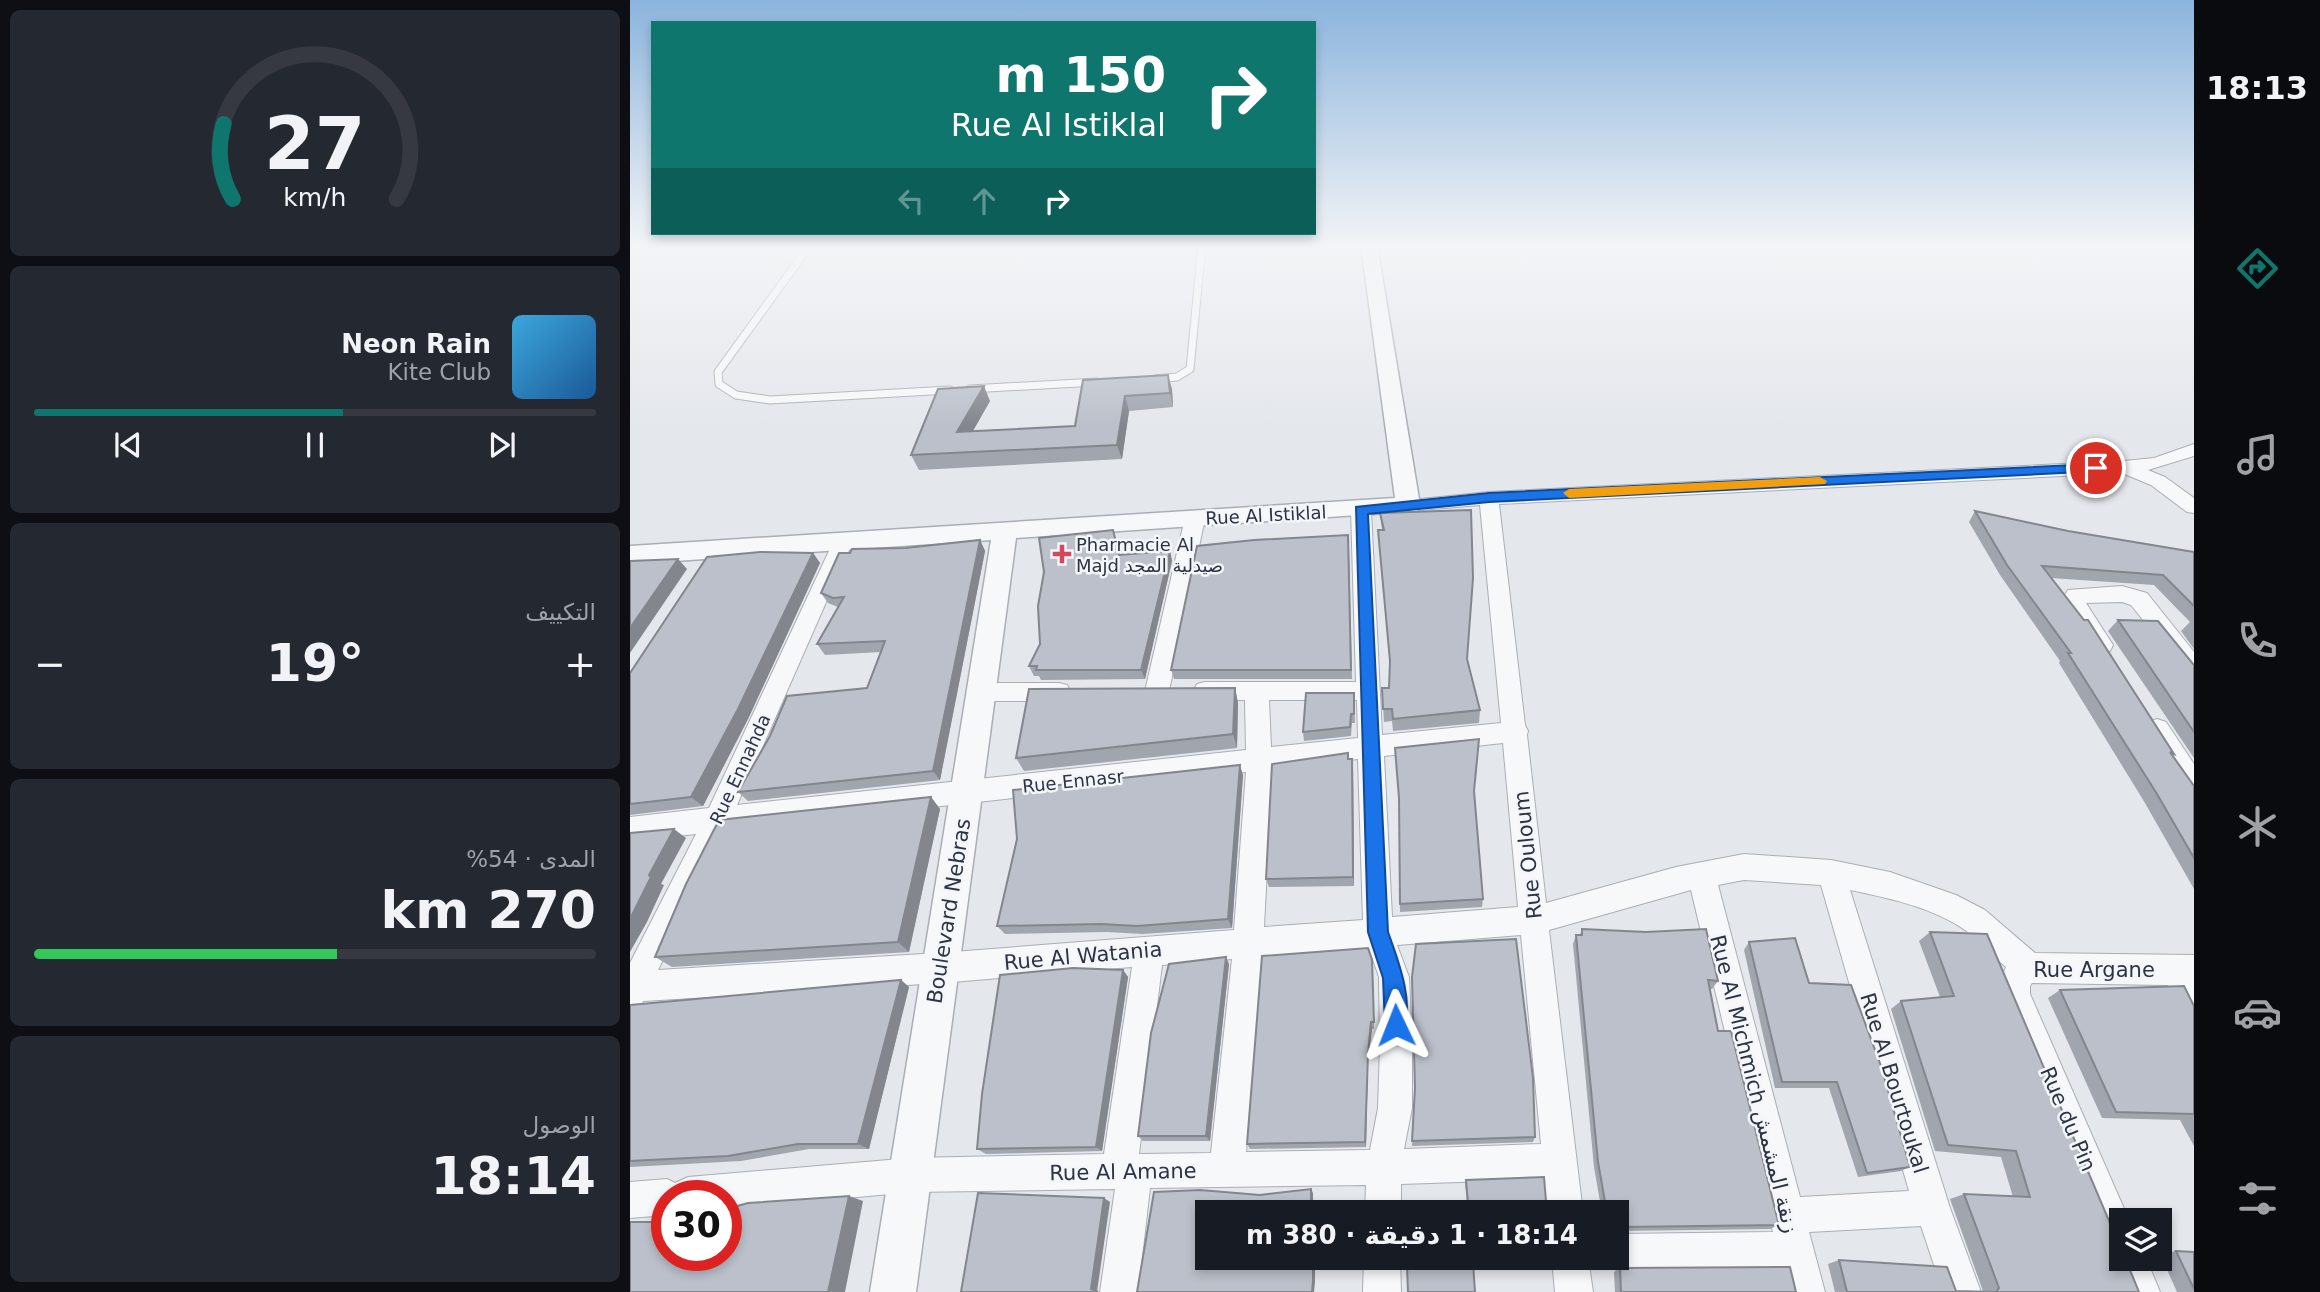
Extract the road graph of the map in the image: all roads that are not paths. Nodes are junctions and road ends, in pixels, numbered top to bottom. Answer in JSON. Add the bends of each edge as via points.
{"nodes":[{"id":1,"x":767,"y":305,"type":"edge"},
{"id":2,"x":1196,"y":305,"type":"edge"},
{"id":3,"x":1378,"y":305,"type":"edge"},
{"id":4,"x":1143,"y":380,"type":"edge"},
{"id":5,"x":1106,"y":382,"type":"edge"},
{"id":6,"x":2194,"y":450,"type":"edge"},
{"id":7,"x":2153,"y":473,"type":"junction"},
{"id":8,"x":1489,"y":498,"type":"junction"},
{"id":9,"x":1408,"y":505,"type":"junction"},
{"id":10,"x":2194,"y":507,"type":"edge"},
{"id":11,"x":1361,"y":510,"type":"junction"},
{"id":12,"x":1195,"y":518,"type":"junction"},
{"id":13,"x":1005,"y":530,"type":"junction"},
{"id":14,"x":843,"y":541,"type":"junction"},
{"id":15,"x":714,"y":548,"type":"junction"},
{"id":16,"x":630,"y":555,"type":"edge"},
{"id":17,"x":699,"y":572,"type":"edge"},
{"id":18,"x":2112,"y":660,"type":"edge"},
{"id":19,"x":2194,"y":668,"type":"edge"},
{"id":20,"x":1130,"y":691,"type":"edge"},
{"id":21,"x":1157,"y":691,"type":"junction"},
{"id":22,"x":1257,"y":691,"type":"junction"},
{"id":23,"x":1370,"y":691,"type":"junction"},
{"id":24,"x":982,"y":692,"type":"junction"},
{"id":25,"x":1076,"y":692,"type":"edge"},
{"id":26,"x":2142,"y":705,"type":"edge"},
{"id":27,"x":1516,"y":731,"type":"junction"},
{"id":28,"x":1372,"y":747,"type":"junction"},
{"id":29,"x":1260,"y":760,"type":"junction"},
{"id":30,"x":2194,"y":785,"type":"edge"},
{"id":31,"x":967,"y":793,"type":"junction"},
{"id":32,"x":717,"y":820,"type":"junction"},
{"id":33,"x":630,"y":829,"type":"edge"},
{"id":34,"x":1831,"y":873,"type":"junction"},
{"id":35,"x":1701,"y":875,"type":"junction"},
{"id":36,"x":1535,"y":920,"type":"junction"},
{"id":37,"x":1378,"y":932,"type":"junction"},
{"id":38,"x":1248,"y":942,"type":"junction"},
{"id":39,"x":1149,"y":950,"type":"junction"},
{"id":40,"x":940,"y":968,"type":"junction"},
{"id":41,"x":2185,"y":970,"type":"edge"},
{"id":42,"x":2022,"y":981,"type":"junction"},
{"id":43,"x":631,"y":989,"type":"edge"},
{"id":44,"x":2194,"y":1003,"type":"edge"},
{"id":45,"x":1559,"y":1161,"type":"junction"},
{"id":46,"x":1384,"y":1167,"type":"junction"},
{"id":47,"x":1227,"y":1170,"type":"junction"},
{"id":48,"x":1127,"y":1172,"type":"junction"},
{"id":49,"x":912,"y":1175,"type":"junction"},
{"id":50,"x":742,"y":1190,"type":"edge"},
{"id":51,"x":651,"y":1198,"type":"edge"},
{"id":52,"x":630,"y":1200,"type":"edge"},
{"id":53,"x":1384,"y":1200,"type":"edge"},
{"id":54,"x":1564,"y":1200,"type":"edge"},
{"id":55,"x":1932,"y":1208,"type":"junction"},
{"id":56,"x":2109,"y":1212,"type":"edge"},
{"id":57,"x":1786,"y":1215,"type":"junction"},
{"id":58,"x":1796,"y":1250,"type":"junction"},
{"id":59,"x":1629,"y":1252,"type":"edge"},
{"id":60,"x":1382,"y":1270,"type":"edge"},
{"id":61,"x":1571,"y":1270,"type":"edge"},
{"id":62,"x":2132,"y":1271,"type":"edge"},
{"id":63,"x":893,"y":1292,"type":"edge"},
{"id":64,"x":1119,"y":1292,"type":"edge"},
{"id":65,"x":1382,"y":1292,"type":"edge"},
{"id":66,"x":1574,"y":1292,"type":"edge"},
{"id":67,"x":1806,"y":1292,"type":"edge"},
{"id":68,"x":1962,"y":1292,"type":"edge"},
{"id":69,"x":2141,"y":1292,"type":"edge"}],
"edges":[{"from":1,"to":5,"type":"lane","via":[[718,372],[719,384],[729,393],[770,400]]},
{"from":2,"to":4,"type":"lane","via":[[1190,369],[1177,377]]},
{"from":3,"to":9,"type":"street"},
{"from":6,"to":7,"type":"street"},
{"from":7,"to":8,"type":"street","name":"Rue Al Istiklal","via":[[2124,467]]},
{"from":7,"to":10,"type":"street"},
{"from":8,"to":9,"type":"street","name":"Rue Al Istiklal"},
{"from":8,"to":27,"type":"street","name":"Rue Ouloum"},
{"from":9,"to":11,"type":"street","name":"Rue Al Istiklal"},
{"from":11,"to":12,"type":"street","name":"Rue Al Istiklal"},
{"from":11,"to":23,"type":"street"},
{"from":12,"to":13,"type":"street","name":"Rue Al Istiklal"},
{"from":12,"to":21,"type":"street"},
{"from":13,"to":14,"type":"street","name":"Rue Al Istiklal"},
{"from":13,"to":24,"type":"street","name":"Boulevard Nebras"},
{"from":14,"to":15,"type":"street","name":"Rue Al Istiklal"},
{"from":14,"to":32,"type":"street","name":"Rue Ennahda"},
{"from":15,"to":16,"type":"street","name":"Rue Al Istiklal"},
{"from":15,"to":17,"type":"street"},
{"from":18,"to":19,"type":"street","via":[[2075,603],[2076,595],[2122,594],[2139,599]]},
{"from":20,"to":21,"type":"street"},
{"from":21,"to":22,"type":"street"},
{"from":22,"to":23,"type":"street"},
{"from":22,"to":29,"type":"street"},
{"from":23,"to":28,"type":"street"},
{"from":24,"to":25,"type":"street"},
{"from":24,"to":31,"type":"street","name":"Boulevard Nebras"},
{"from":26,"to":30,"type":"street"},
{"from":27,"to":28,"type":"street","name":"Rue Ennasr"},
{"from":27,"to":36,"type":"street","name":"Rue Ouloum"},
{"from":28,"to":29,"type":"street","name":"Rue Ennasr"},
{"from":28,"to":37,"type":"street"},
{"from":29,"to":31,"type":"street","name":"Rue Ennasr"},
{"from":29,"to":38,"type":"street"},
{"from":31,"to":32,"type":"street","name":"Rue Ennasr"},
{"from":31,"to":40,"type":"street","name":"Boulevard Nebras"},
{"from":32,"to":33,"type":"street","name":"Rue Ennasr"},
{"from":32,"to":43,"type":"street","name":"Rue Ennahda"},
{"from":34,"to":35,"type":"street","via":[[1744,867]]},
{"from":34,"to":42,"type":"street","via":[[1890,885],[1975,920]]},
{"from":34,"to":55,"type":"street","name":"Rue Al Bourtoukal"},
{"from":35,"to":36,"type":"street"},
{"from":35,"to":57,"type":"street","name":"Rue Al Michmich زنقة المشمش"},
{"from":36,"to":37,"type":"street","name":"Rue Al Watania"},
{"from":36,"to":45,"type":"street","name":"Rue Ouloum"},
{"from":37,"to":38,"type":"street","name":"Rue Al Watania"},
{"from":37,"to":46,"type":"street","via":[[1394,978],[1396,1025],[1395,1108]]},
{"from":38,"to":39,"type":"street","name":"Rue Al Watania"},
{"from":38,"to":47,"type":"street"},
{"from":39,"to":40,"type":"street","name":"Rue Al Watania"},
{"from":39,"to":48,"type":"street"},
{"from":40,"to":43,"type":"street","name":"Rue Al Watania"},
{"from":40,"to":49,"type":"street","name":"Boulevard Nebras"},
{"from":41,"to":42,"type":"street","name":"Rue Argane"},
{"from":41,"to":44,"type":"street"},
{"from":42,"to":56,"type":"street","name":"Rue du Pin"},
{"from":45,"to":46,"type":"street","name":"Rue Al Amane"},
{"from":45,"to":54,"type":"street","name":"Rue Ouloum"},
{"from":46,"to":47,"type":"street","name":"Rue Al Amane"},
{"from":46,"to":53,"type":"street"},
{"from":47,"to":48,"type":"street","name":"Rue Al Amane"},
{"from":48,"to":49,"type":"street","name":"Rue Al Amane"},
{"from":48,"to":64,"type":"street"},
{"from":49,"to":50,"type":"street","name":"Rue Al Amane"},
{"from":49,"to":63,"type":"street","name":"Boulevard Nebras"},
{"from":51,"to":52,"type":"street"},
{"from":55,"to":57,"type":"street"},
{"from":55,"to":68,"type":"street","name":"Rue Al Bourtoukal"},
{"from":57,"to":58,"type":"street","name":"Rue Al Michmich زنقة المشمش"},
{"from":58,"to":59,"type":"street"},
{"from":58,"to":67,"type":"street","name":"Rue Al Michmich زنقة المشمش"},
{"from":60,"to":65,"type":"street"},
{"from":61,"to":66,"type":"street"},
{"from":62,"to":69,"type":"street"}]}
